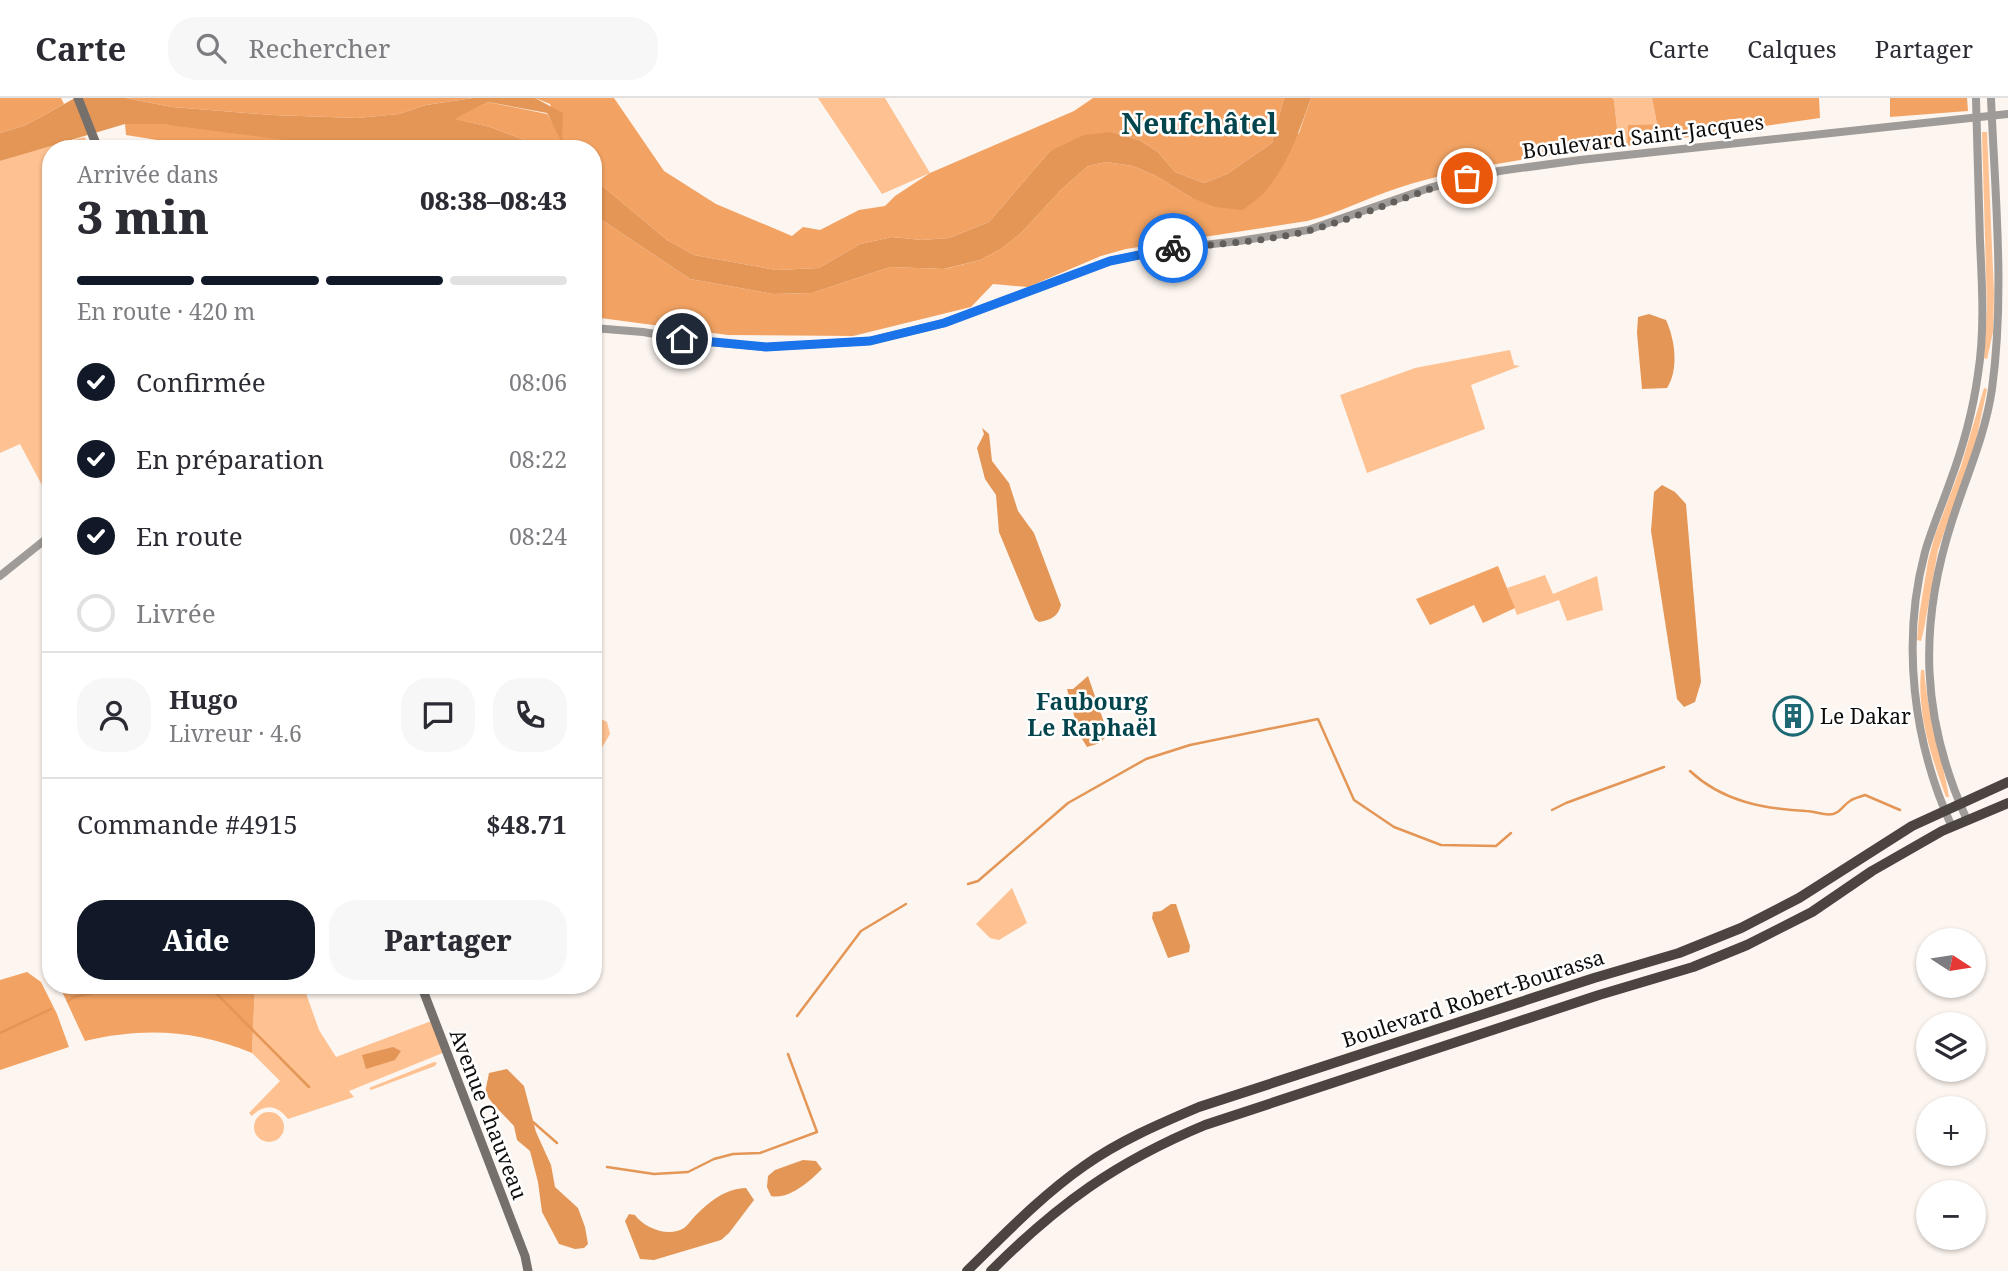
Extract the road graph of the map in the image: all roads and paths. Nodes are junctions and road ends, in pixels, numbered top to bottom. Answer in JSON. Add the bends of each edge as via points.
{"nodes":[{"id":1,"x":78,"y":98,"type":"edge"},
{"id":2,"x":1976,"y":98,"type":"edge"},
{"id":3,"x":1991,"y":98,"type":"edge"},
{"id":4,"x":2008,"y":114,"type":"edge"},
{"id":5,"x":1992,"y":115,"type":"junction"},
{"id":6,"x":1976,"y":117,"type":"junction"},
{"id":7,"x":95,"y":140,"type":"edge"},
{"id":8,"x":602,"y":329,"type":"edge"},
{"id":9,"x":42,"y":542,"type":"edge"},
{"id":10,"x":0,"y":576,"type":"edge"},
{"id":11,"x":2008,"y":782,"type":"edge"},
{"id":12,"x":2008,"y":803,"type":"edge"},
{"id":13,"x":1960,"y":804,"type":"junction"},
{"id":14,"x":1944,"y":810,"type":"junction"},
{"id":15,"x":1967,"y":820,"type":"junction"},
{"id":16,"x":1952,"y":827,"type":"junction"},
{"id":17,"x":424,"y":994,"type":"edge"},
{"id":18,"x":525,"y":1256,"type":"junction"},
{"id":19,"x":528,"y":1271,"type":"edge"},
{"id":20,"x":536,"y":1271,"type":"edge"},
{"id":21,"x":967,"y":1271,"type":"edge"},
{"id":22,"x":991,"y":1271,"type":"edge"}],
"edges":[{"from":1,"to":7,"type":"main road"},
{"from":2,"to":6,"type":"street"},
{"from":3,"to":5,"type":"street"},
{"from":4,"to":5,"type":"street","name":"Boulevard Saint-Jacques"},
{"from":5,"to":6,"type":"street","name":"Boulevard Saint-Jacques"},
{"from":5,"to":13,"type":"street","via":[[1999,298],[1992,391],[1972,467],[1941,554],[1929,621],[1934,717]]},
{"from":6,"to":8,"type":"street","name":"Boulevard Saint-Jacques","via":[[1492,172],[1429,188],[1308,230],[1110,261],[944,323],[870,341],[766,347]]},
{"from":6,"to":14,"type":"street","via":[[1983,299],[1978,373],[1963,443],[1925,552],[1912,656],[1917,713]]},
{"from":9,"to":10,"type":"street"},
{"from":11,"to":13,"type":"highway","name":"Boulevard Robert-Bourassa"},
{"from":12,"to":15,"type":"highway","name":"Boulevard Robert-Bourassa"},
{"from":13,"to":14,"type":"highway","name":"Boulevard Robert-Bourassa"},
{"from":13,"to":15,"type":"street"},
{"from":14,"to":16,"type":"street"},
{"from":14,"to":21,"type":"highway","name":"Boulevard Robert-Bourassa","via":[[1799,898],[1679,953],[1199,1107],[1141,1132],[1060,1183]]},
{"from":15,"to":16,"type":"highway","name":"Boulevard Robert-Bourassa"},
{"from":16,"to":22,"type":"highway","name":"Boulevard Robert-Bourassa","via":[[1872,871],[1812,912],[1693,967],[1176,1137],[1114,1170],[1058,1209]]},
{"from":17,"to":18,"type":"main road","name":"Avenue Chauveau"},
{"from":18,"to":19,"type":"main road","name":"Avenue Chauveau"},
{"from":18,"to":20,"type":"main road","name":"Avenue Chauveau"}]}
